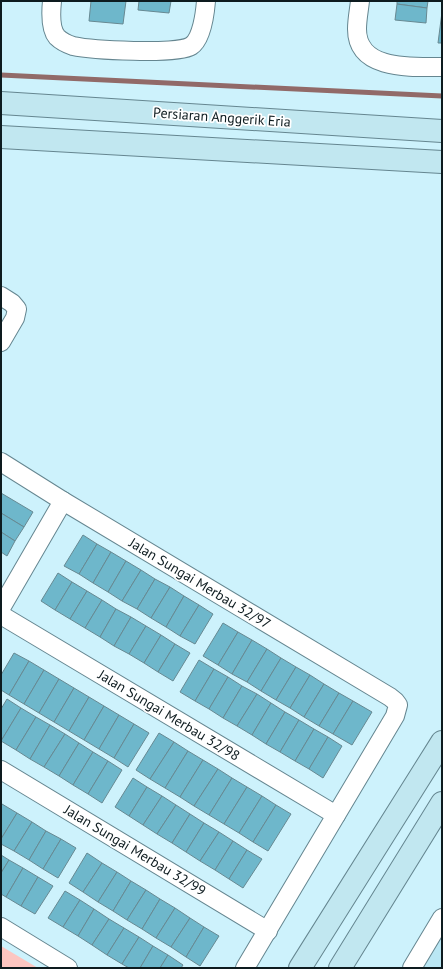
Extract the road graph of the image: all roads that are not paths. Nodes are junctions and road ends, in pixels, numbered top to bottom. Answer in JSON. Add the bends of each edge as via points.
{"nodes":[{"id":1,"x":52,"y":1,"type":"edge"},
{"id":2,"x":206,"y":1,"type":"edge"},
{"id":3,"x":360,"y":1,"type":"edge"},
{"id":4,"x":436,"y":67,"type":"edge"},
{"id":5,"x":1,"y":103,"type":"edge"},
{"id":6,"x":442,"y":131,"type":"edge"},
{"id":7,"x":1,"y":137,"type":"edge"},
{"id":8,"x":442,"y":162,"type":"edge"},
{"id":9,"x":1,"y":296,"type":"edge"},
{"id":10,"x":1,"y":342,"type":"edge"},
{"id":11,"x":1,"y":462,"type":"edge"},
{"id":12,"x":63,"y":501,"type":"junction"},
{"id":13,"x":1,"y":608,"type":"edge"},
{"id":14,"x":1,"y":615,"type":"edge"},
{"id":15,"x":442,"y":742,"type":"edge"},
{"id":16,"x":1,"y":770,"type":"edge"},
{"id":17,"x":442,"y":803,"type":"edge"},
{"id":18,"x":336,"y":815,"type":"junction"},
{"id":19,"x":442,"y":918,"type":"edge"},
{"id":20,"x":1,"y":927,"type":"edge"},
{"id":21,"x":268,"y":931,"type":"junction"},
{"id":22,"x":68,"y":968,"type":"edge"},
{"id":23,"x":245,"y":968,"type":"edge"},
{"id":24,"x":300,"y":968,"type":"edge"},
{"id":25,"x":340,"y":968,"type":"edge"},
{"id":26,"x":412,"y":968,"type":"edge"}],
"edges":[{"from":1,"to":2,"type":"street","via":[[53,26],[56,36],[62,41],[72,46],[127,51],[181,50],[192,46],[198,39]]},
{"from":3,"to":4,"type":"street","via":[[357,30],[360,45],[365,53],[372,59],[384,63]]},
{"from":5,"to":6,"type":"main road","name":"Persiaran Anggerik Eria"},
{"from":7,"to":8,"type":"main road"},
{"from":9,"to":10,"type":"street","via":[[17,309],[15,318]]},
{"from":11,"to":12,"type":"street","name":"Jalan Sungai Merbau 32/97"},
{"from":12,"to":13,"type":"street"},
{"from":12,"to":18,"type":"street","name":"Jalan Sungai Merbau 32/97","via":[[395,701],[398,705],[395,716]]},
{"from":14,"to":18,"type":"street","name":"Jalan Sungai Merbau 32/98"},
{"from":15,"to":24,"type":"main road"},
{"from":16,"to":21,"type":"street","name":"Jalan Sungai Merbau 32/99"},
{"from":17,"to":25,"type":"main road"},
{"from":18,"to":21,"type":"street"},
{"from":19,"to":26,"type":"street"},
{"from":20,"to":22,"type":"street"},
{"from":21,"to":23,"type":"street"}]}
